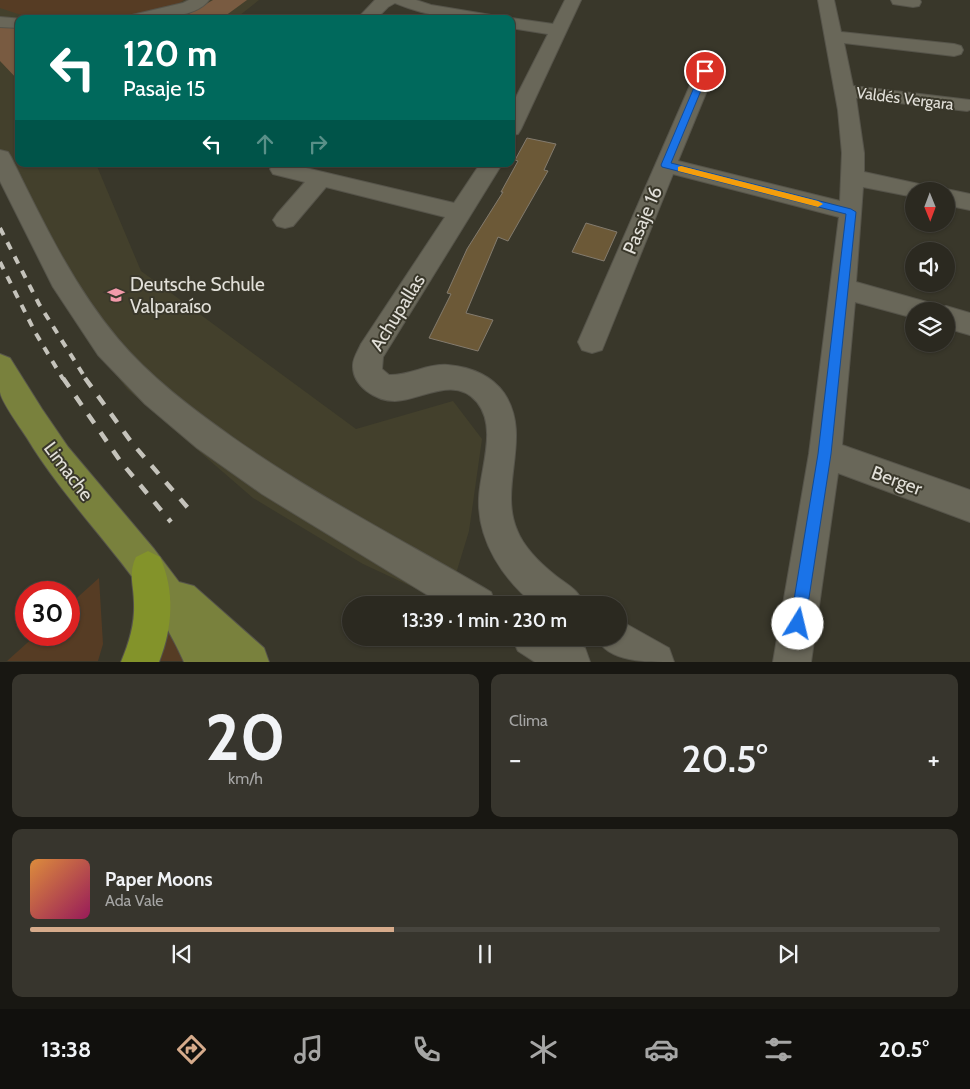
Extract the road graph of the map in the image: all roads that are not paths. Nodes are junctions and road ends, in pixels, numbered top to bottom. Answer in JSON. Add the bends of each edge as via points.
{"nodes":[{"id":1,"x":201,"y":0,"type":"edge"},
{"id":2,"x":389,"y":0,"type":"edge"},
{"id":3,"x":401,"y":0,"type":"edge"},
{"id":4,"x":573,"y":0,"type":"edge"},
{"id":5,"x":826,"y":0,"type":"edge"},
{"id":6,"x":155,"y":15,"type":"edge"},
{"id":7,"x":369,"y":15,"type":"edge"},
{"id":8,"x":428,"y":15,"type":"edge"},
{"id":9,"x":0,"y":22,"type":"edge"},
{"id":10,"x":15,"y":22,"type":"edge"},
{"id":11,"x":515,"y":24,"type":"edge"},
{"id":12,"x":558,"y":30,"type":"junction"},
{"id":13,"x":833,"y":36,"type":"junction"},
{"id":14,"x":954,"y":50,"type":"dead end"},
{"id":15,"x":705,"y":71,"type":"dead end"},
{"id":16,"x":844,"y":91,"type":"junction"},
{"id":17,"x":967,"y":105,"type":"dead end"},
{"id":18,"x":515,"y":121,"type":"edge"},
{"id":19,"x":0,"y":157,"type":"edge"},
{"id":20,"x":666,"y":165,"type":"junction"},
{"id":21,"x":489,"y":167,"type":"edge"},
{"id":22,"x":281,"y":169,"type":"dead end"},
{"id":23,"x":852,"y":176,"type":"junction"},
{"id":24,"x":321,"y":178,"type":"junction"},
{"id":25,"x":905,"y":188,"type":"edge"},
{"id":26,"x":955,"y":199,"type":"edge"},
{"id":27,"x":970,"y":202,"type":"edge"},
{"id":28,"x":460,"y":212,"type":"junction"},
{"id":29,"x":851,"y":212,"type":"junction"},
{"id":30,"x":285,"y":220,"type":"dead end"},
{"id":31,"x":842,"y":288,"type":"junction"},
{"id":32,"x":905,"y":305,"type":"edge"},
{"id":33,"x":955,"y":320,"type":"edge"},
{"id":34,"x":970,"y":324,"type":"edge"},
{"id":35,"x":592,"y":342,"type":"dead end"},
{"id":36,"x":0,"y":366,"type":"edge"},
{"id":37,"x":825,"y":454,"type":"junction"},
{"id":38,"x":970,"y":506,"type":"edge"},
{"id":39,"x":148,"y":569,"type":"junction"},
{"id":40,"x":462,"y":596,"type":"edge"},
{"id":41,"x":552,"y":596,"type":"edge"},
{"id":42,"x":627,"y":645,"type":"edge"},
{"id":43,"x":544,"y":646,"type":"edge"},
{"id":44,"x":140,"y":662,"type":"edge"},
{"id":45,"x":203,"y":662,"type":"edge"},
{"id":46,"x":250,"y":662,"type":"edge"},
{"id":47,"x":571,"y":662,"type":"edge"},
{"id":48,"x":655,"y":662,"type":"edge"},
{"id":49,"x":792,"y":662,"type":"edge"}],
"edges":[{"from":1,"to":6,"type":"street","via":[[189,7]]},
{"from":2,"to":7,"type":"street"},
{"from":3,"to":8,"type":"street"},
{"from":4,"to":12,"type":"street"},
{"from":5,"to":13,"type":"street","name":"Valdés Vergara"},
{"from":9,"to":10,"type":"street"},
{"from":11,"to":12,"type":"street"},
{"from":12,"to":18,"type":"street"},
{"from":13,"to":14,"type":"street"},
{"from":13,"to":16,"type":"street","name":"Valdés Vergara"},
{"from":15,"to":20,"type":"street","name":"Pasaje 16"},
{"from":16,"to":17,"type":"street","name":"Valdés Vergara"},
{"from":16,"to":23,"type":"street","name":"Valdés Vergara","via":[[853,153]]},
{"from":19,"to":40,"type":"street","via":[[62,282],[108,348],[166,406],[252,471]]},
{"from":20,"to":29,"type":"street"},
{"from":20,"to":35,"type":"street","name":"Pasaje 16"},
{"from":21,"to":28,"type":"street","name":"Achupallas"},
{"from":22,"to":24,"type":"street"},
{"from":23,"to":25,"type":"street"},
{"from":23,"to":29,"type":"street","name":"Valdés Vergara"},
{"from":24,"to":28,"type":"street"},
{"from":24,"to":30,"type":"street"},
{"from":26,"to":27,"type":"street"},
{"from":28,"to":41,"type":"street","name":"Achupallas","via":[[368,357],[366,366],[368,374],[382,386],[392,389],[435,378],[459,378],[485,391],[494,401],[502,426],[495,496],[500,532],[519,567]]},
{"from":29,"to":31,"type":"street","name":"Valdés Vergara"},
{"from":31,"to":32,"type":"street"},
{"from":31,"to":37,"type":"street","name":"Valdés Vergara"},
{"from":33,"to":34,"type":"street"},
{"from":36,"to":39,"type":"main road","name":"Limache","via":[[66,470]]},
{"from":37,"to":38,"type":"street","name":"Berger"},
{"from":37,"to":49,"type":"street","name":"Valdés Vergara"},
{"from":39,"to":44,"type":"highway","via":[[153,608],[151,630]]},
{"from":39,"to":45,"type":"main road","name":"Limache","via":[[193,636]]},
{"from":39,"to":46,"type":"main road","name":"Limache"},
{"from":42,"to":48,"type":"street"},
{"from":43,"to":47,"type":"street"}]}
